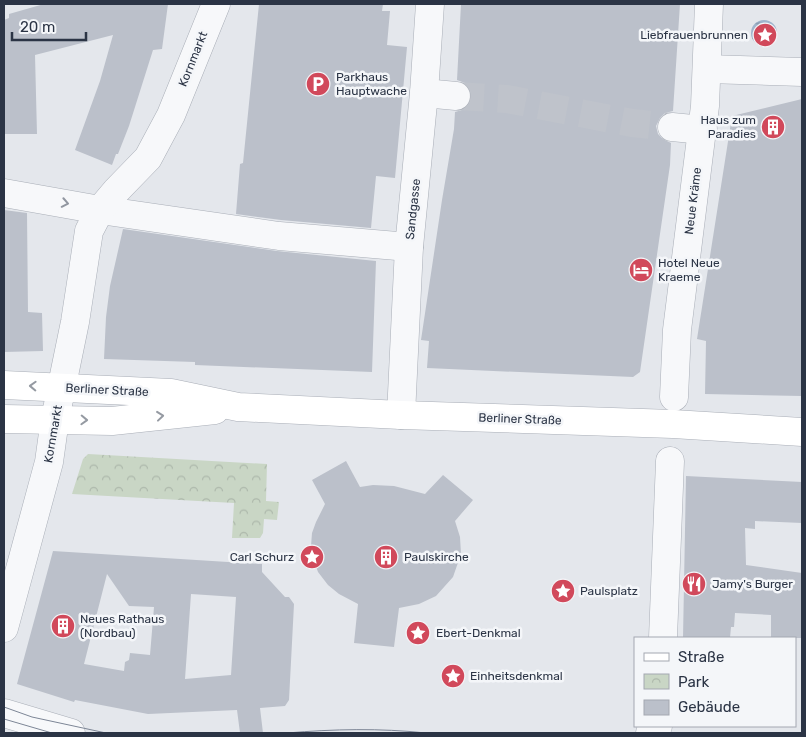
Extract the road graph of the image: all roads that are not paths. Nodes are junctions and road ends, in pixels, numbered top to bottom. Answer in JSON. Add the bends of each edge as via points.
{"nodes":[{"id":1,"x":216,"y":4,"type":"edge"},
{"id":2,"x":430,"y":4,"type":"edge"},
{"id":3,"x":709,"y":4,"type":"edge"},
{"id":4,"x":707,"y":69,"type":"junction"},
{"id":5,"x":802,"y":72,"type":"edge"},
{"id":6,"x":424,"y":93,"type":"junction"},
{"id":7,"x":456,"y":96,"type":"tunnel mouth"},
{"id":8,"x":672,"y":127,"type":"tunnel mouth"},
{"id":9,"x":702,"y":130,"type":"junction"},
{"id":10,"x":4,"y":193,"type":"edge"},
{"id":11,"x":100,"y":210,"type":"junction"},
{"id":12,"x":409,"y":247,"type":"junction"},
{"id":13,"x":4,"y":385,"type":"edge"},
{"id":14,"x":62,"y":387,"type":"junction"},
{"id":15,"x":674,"y":397,"type":"dead end"},
{"id":16,"x":238,"y":407,"type":"junction"},
{"id":17,"x":401,"y":415,"type":"junction"},
{"id":18,"x":4,"y":419,"type":"edge"},
{"id":19,"x":56,"y":419,"type":"junction"},
{"id":20,"x":802,"y":432,"type":"edge"},
{"id":21,"x":670,"y":461,"type":"dead end"},
{"id":22,"x":4,"y":628,"type":"edge"},
{"id":23,"x":663,"y":637,"type":"edge"},
{"id":24,"x":4,"y":713,"type":"edge"},
{"id":25,"x":71,"y":733,"type":"edge"}],
"edges":[{"from":1,"to":11,"type":"street","name":"Kornmarkt","via":[[170,115],[148,158]]},
{"from":2,"to":6,"type":"street","name":"Sandgasse"},
{"from":3,"to":4,"type":"street","name":"Neue Kräme"},
{"from":4,"to":5,"type":"street"},
{"from":4,"to":9,"type":"street","name":"Neue Kräme"},
{"from":6,"to":7,"type":"street"},
{"from":6,"to":12,"type":"street","name":"Sandgasse"},
{"from":8,"to":9,"type":"street"},
{"from":9,"to":15,"type":"street","name":"Neue Kräme","via":[[677,330]]},
{"from":10,"to":11,"type":"street","one_way":true},
{"from":11,"to":12,"type":"street","via":[[279,236]]},
{"from":11,"to":14,"type":"street","name":"Kornmarkt","via":[[88,230]]},
{"from":12,"to":17,"type":"street","name":"Sandgasse"},
{"from":14,"to":13,"type":"main road","name":"Berliner Straße","one_way":true},
{"from":14,"to":16,"type":"main road","name":"Berliner Straße","via":[[171,393]]},
{"from":14,"to":19,"type":"street","name":"Kornmarkt"},
{"from":16,"to":17,"type":"main road","name":"Berliner Straße"},
{"from":19,"to":16,"type":"main road","name":"Berliner Straße","one_way":true,"via":[[112,421]]},
{"from":17,"to":20,"type":"main road","name":"Berliner Straße","via":[[673,424]]},
{"from":18,"to":19,"type":"main road","name":"Berliner Straße"},
{"from":19,"to":22,"type":"street","name":"Kornmarkt","via":[[49,462]]},
{"from":21,"to":23,"type":"street"},
{"from":24,"to":25,"type":"street"}]}
